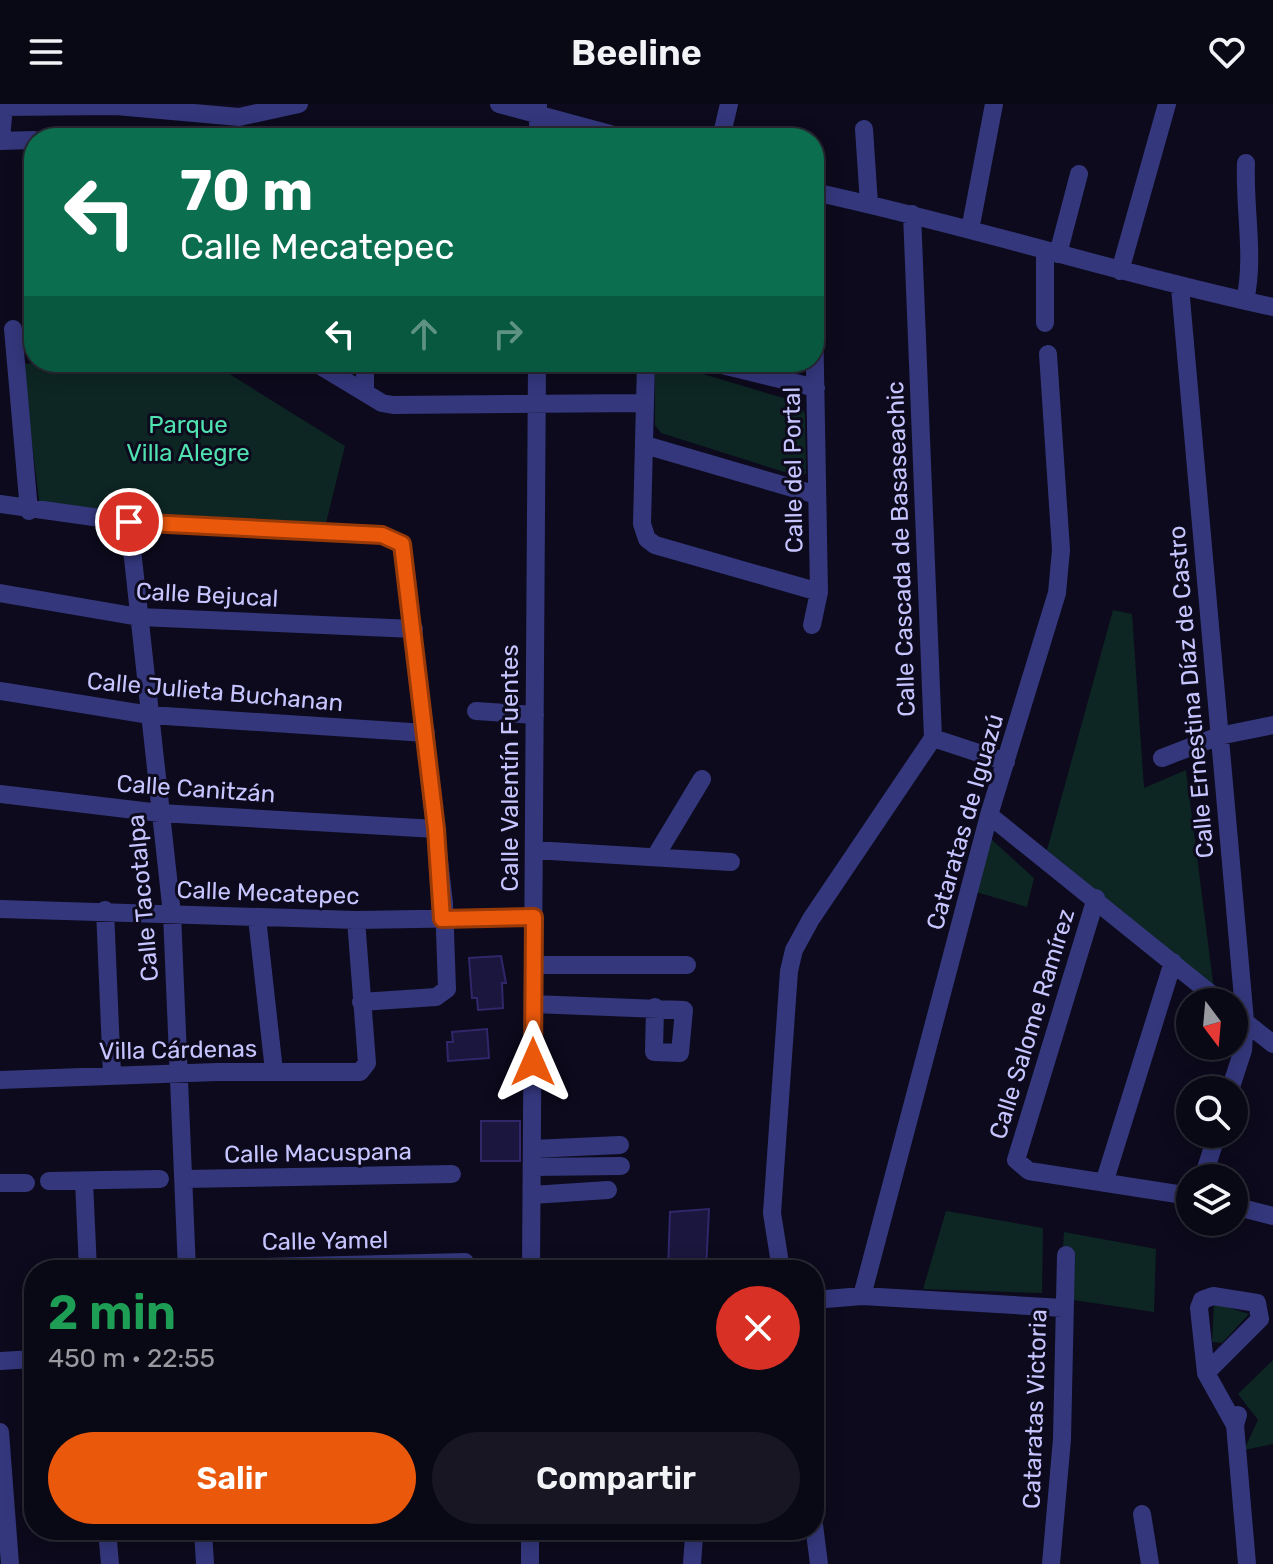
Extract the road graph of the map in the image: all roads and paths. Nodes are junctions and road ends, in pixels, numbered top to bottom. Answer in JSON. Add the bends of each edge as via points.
{"nodes":[{"id":1,"x":299,"y":104,"type":"edge"},
{"id":2,"x":499,"y":104,"type":"edge"},
{"id":3,"x":729,"y":104,"type":"edge"},
{"id":4,"x":994,"y":104,"type":"edge"},
{"id":5,"x":1167,"y":104,"type":"edge"},
{"id":6,"x":3,"y":106,"type":"edge"},
{"id":7,"x":538,"y":110,"type":"edge"},
{"id":8,"x":212,"y":111,"type":"edge"},
{"id":9,"x":594,"y":128,"type":"edge"},
{"id":10,"x":723,"y":128,"type":"edge"},
{"id":11,"x":864,"y":129,"type":"dead end"},
{"id":12,"x":1,"y":140,"type":"edge"},
{"id":13,"x":24,"y":140,"type":"edge"},
{"id":14,"x":1246,"y":163,"type":"dead end"},
{"id":15,"x":1079,"y":174,"type":"dead end"},
{"id":16,"x":824,"y":194,"type":"edge"},
{"id":17,"x":869,"y":204,"type":"junction"},
{"id":18,"x":912,"y":214,"type":"junction"},
{"id":19,"x":970,"y":230,"type":"junction"},
{"id":20,"x":1052,"y":252,"type":"junction"},
{"id":21,"x":1120,"y":271,"type":"junction"},
{"id":22,"x":1180,"y":287,"type":"junction"},
{"id":23,"x":1245,"y":301,"type":"junction"},
{"id":24,"x":1273,"y":307,"type":"edge"},
{"id":25,"x":1045,"y":323,"type":"dead end"},
{"id":26,"x":13,"y":329,"type":"dead end"},
{"id":27,"x":1048,"y":354,"type":"dead end"},
{"id":28,"x":330,"y":372,"type":"edge"},
{"id":29,"x":365,"y":372,"type":"edge"},
{"id":30,"x":537,"y":372,"type":"edge"},
{"id":31,"x":646,"y":372,"type":"edge"},
{"id":32,"x":751,"y":372,"type":"edge"},
{"id":33,"x":816,"y":372,"type":"edge"},
{"id":34,"x":816,"y":388,"type":"junction"},
{"id":35,"x":365,"y":393,"type":"junction"},
{"id":36,"x":645,"y":403,"type":"junction"},
{"id":37,"x":537,"y":404,"type":"junction"},
{"id":38,"x":645,"y":445,"type":"junction"},
{"id":39,"x":817,"y":495,"type":"junction"},
{"id":40,"x":0,"y":504,"type":"edge"},
{"id":41,"x":29,"y":511,"type":"junction"},
{"id":42,"x":129,"y":522,"type":"junction"},
{"id":43,"x":819,"y":592,"type":"junction"},
{"id":44,"x":0,"y":593,"type":"edge"},
{"id":45,"x":139,"y":617,"type":"junction"},
{"id":46,"x":812,"y":625,"type":"dead end"},
{"id":47,"x":414,"y":629,"type":"junction"},
{"id":48,"x":0,"y":691,"type":"edge"},
{"id":49,"x":476,"y":711,"type":"dead end"},
{"id":50,"x":150,"y":715,"type":"junction"},
{"id":51,"x":535,"y":715,"type":"junction"},
{"id":52,"x":1273,"y":725,"type":"edge"},
{"id":53,"x":426,"y":733,"type":"junction"},
{"id":54,"x":1219,"y":736,"type":"junction"},
{"id":55,"x":933,"y":738,"type":"junction"},
{"id":56,"x":1162,"y":758,"type":"dead end"},
{"id":57,"x":1006,"y":762,"type":"junction"},
{"id":58,"x":702,"y":779,"type":"dead end"},
{"id":59,"x":0,"y":794,"type":"edge"},
{"id":60,"x":160,"y":813,"type":"junction"},
{"id":61,"x":989,"y":815,"type":"junction"},
{"id":62,"x":436,"y":829,"type":"junction"},
{"id":63,"x":534,"y":850,"type":"junction"},
{"id":64,"x":655,"y":857,"type":"junction"},
{"id":65,"x":731,"y":862,"type":"dead end"},
{"id":66,"x":1096,"y":898,"type":"junction"},
{"id":67,"x":0,"y":909,"type":"edge"},
{"id":68,"x":105,"y":910,"type":"junction"},
{"id":69,"x":172,"y":914,"type":"junction"},
{"id":70,"x":534,"y":917,"type":"junction"},
{"id":71,"x":257,"y":918,"type":"junction"},
{"id":72,"x":442,"y":919,"type":"junction"},
{"id":73,"x":356,"y":920,"type":"junction"},
{"id":74,"x":1173,"y":962,"type":"junction"},
{"id":75,"x":533,"y":965,"type":"junction"},
{"id":76,"x":687,"y":965,"type":"dead end"},
{"id":77,"x":1204,"y":988,"type":"edge"},
{"id":78,"x":1237,"y":988,"type":"edge"},
{"id":79,"x":361,"y":1002,"type":"junction"},
{"id":80,"x":533,"y":1004,"type":"junction"},
{"id":81,"x":655,"y":1007,"type":"dead end"},
{"id":82,"x":1248,"y":1024,"type":"edge"},
{"id":83,"x":1273,"y":1044,"type":"edge"},
{"id":84,"x":274,"y":1071,"type":"junction"},
{"id":85,"x":179,"y":1073,"type":"junction"},
{"id":86,"x":112,"y":1075,"type":"junction"},
{"id":87,"x":0,"y":1080,"type":"edge"},
{"id":88,"x":620,"y":1145,"type":"dead end"},
{"id":89,"x":532,"y":1158,"type":"junction"},
{"id":90,"x":621,"y":1166,"type":"dead end"},
{"id":91,"x":452,"y":1174,"type":"dead end"},
{"id":92,"x":160,"y":1179,"type":"dead end"},
{"id":93,"x":184,"y":1179,"type":"junction"},
{"id":94,"x":49,"y":1181,"type":"dead end"},
{"id":95,"x":84,"y":1181,"type":"junction"},
{"id":96,"x":0,"y":1183,"type":"edge"},
{"id":97,"x":26,"y":1183,"type":"dead end"},
{"id":98,"x":1104,"y":1183,"type":"junction"},
{"id":99,"x":608,"y":1190,"type":"dead end"},
{"id":100,"x":1176,"y":1194,"type":"edge"},
{"id":101,"x":532,"y":1195,"type":"junction"},
{"id":102,"x":1248,"y":1210,"type":"edge"},
{"id":103,"x":1273,"y":1216,"type":"edge"},
{"id":104,"x":1066,"y":1255,"type":"dead end"},
{"id":105,"x":88,"y":1260,"type":"edge"},
{"id":106,"x":187,"y":1260,"type":"edge"},
{"id":107,"x":531,"y":1260,"type":"edge"},
{"id":108,"x":780,"y":1260,"type":"edge"},
{"id":109,"x":862,"y":1296,"type":"junction"},
{"id":110,"x":824,"y":1299,"type":"edge"},
{"id":111,"x":1063,"y":1308,"type":"junction"},
{"id":112,"x":24,"y":1360,"type":"edge"},
{"id":113,"x":0,"y":1361,"type":"edge"},
{"id":114,"x":1207,"y":1372,"type":"dead end"},
{"id":115,"x":0,"y":1432,"type":"edge"},
{"id":116,"x":1142,"y":1514,"type":"dead end"},
{"id":117,"x":108,"y":1540,"type":"edge"},
{"id":118,"x":204,"y":1540,"type":"edge"},
{"id":119,"x":530,"y":1540,"type":"edge"},
{"id":120,"x":694,"y":1540,"type":"edge"},
{"id":121,"x":816,"y":1540,"type":"edge"},
{"id":122,"x":10,"y":1564,"type":"edge"},
{"id":123,"x":110,"y":1564,"type":"edge"},
{"id":124,"x":205,"y":1564,"type":"edge"},
{"id":125,"x":530,"y":1564,"type":"edge"},
{"id":126,"x":692,"y":1564,"type":"edge"},
{"id":127,"x":819,"y":1564,"type":"edge"},
{"id":128,"x":1051,"y":1564,"type":"edge"},
{"id":129,"x":1150,"y":1564,"type":"edge"},
{"id":130,"x":1247,"y":1564,"type":"edge"}],
"edges":[{"from":1,"to":8,"type":"street","via":[[253,116]]},
{"from":2,"to":7,"type":"street"},
{"from":3,"to":10,"type":"street"},
{"from":4,"to":19,"type":"street"},
{"from":5,"to":21,"type":"street"},
{"from":6,"to":8,"type":"street"},
{"from":6,"to":12,"type":"street"},
{"from":7,"to":9,"type":"street"},
{"from":11,"to":17,"type":"street"},
{"from":12,"to":13,"type":"street"},
{"from":14,"to":23,"type":"street","via":[[1251,264]]},
{"from":15,"to":20,"type":"street"},
{"from":16,"to":17,"type":"street"},
{"from":17,"to":18,"type":"street"},
{"from":18,"to":19,"type":"street"},
{"from":18,"to":55,"type":"street","name":"Calle Cascada de Basaseachic"},
{"from":19,"to":20,"type":"street"},
{"from":20,"to":21,"type":"street"},
{"from":20,"to":25,"type":"street"},
{"from":21,"to":22,"type":"street"},
{"from":22,"to":23,"type":"street"},
{"from":22,"to":54,"type":"street","name":"Calle Ernestina Díaz de Castro"},
{"from":23,"to":24,"type":"street"},
{"from":26,"to":41,"type":"street"},
{"from":27,"to":57,"type":"street","name":"Cataratas de Iguazú","via":[[1060,573]]},
{"from":28,"to":35,"type":"street"},
{"from":29,"to":35,"type":"street"},
{"from":30,"to":37,"type":"street","name":"Calle Valentín Fuentes"},
{"from":31,"to":36,"type":"street"},
{"from":32,"to":34,"type":"street"},
{"from":33,"to":34,"type":"street","name":"Calle del Portal"},
{"from":34,"to":39,"type":"street","name":"Calle del Portal"},
{"from":35,"to":37,"type":"street","via":[[393,405]]},
{"from":36,"to":37,"type":"street"},
{"from":36,"to":38,"type":"street"},
{"from":37,"to":51,"type":"street","name":"Calle Valentín Fuentes"},
{"from":38,"to":39,"type":"street"},
{"from":38,"to":43,"type":"street","via":[[642,524],[647,539]]},
{"from":39,"to":43,"type":"street","name":"Calle del Portal"},
{"from":40,"to":41,"type":"street"},
{"from":41,"to":42,"type":"street"},
{"from":42,"to":45,"type":"street","name":"Calle Tacotalpa"},
{"from":42,"to":47,"type":"street","via":[[396,538],[405,549]]},
{"from":43,"to":46,"type":"street","name":"Calle del Portal"},
{"from":44,"to":45,"type":"street","name":"Calle Bejucal"},
{"from":45,"to":47,"type":"street","name":"Calle Bejucal"},
{"from":45,"to":50,"type":"street","name":"Calle Tacotalpa"},
{"from":47,"to":53,"type":"street"},
{"from":48,"to":50,"type":"street","name":"Calle Julieta Buchanan"},
{"from":49,"to":51,"type":"street"},
{"from":50,"to":53,"type":"street","name":"Calle Julieta Buchanan"},
{"from":50,"to":60,"type":"street","name":"Calle Tacotalpa"},
{"from":51,"to":63,"type":"street","name":"Calle Valentín Fuentes"},
{"from":52,"to":54,"type":"street"},
{"from":53,"to":62,"type":"street"},
{"from":54,"to":56,"type":"street"},
{"from":54,"to":78,"type":"street","name":"Calle Ernestina Díaz de Castro"},
{"from":55,"to":57,"type":"street"},
{"from":55,"to":108,"type":"street","name":"Calle Cascada de Basaseachic","via":[[794,950],[772,1199]]},
{"from":57,"to":61,"type":"street","name":"Cataratas de Iguazú"},
{"from":58,"to":64,"type":"street"},
{"from":59,"to":60,"type":"street","name":"Calle Canitzán"},
{"from":60,"to":62,"type":"street","name":"Calle Canitzán"},
{"from":60,"to":69,"type":"street","name":"Calle Tacotalpa"},
{"from":61,"to":66,"type":"street"},
{"from":61,"to":109,"type":"street","name":"Cataratas de Iguazú"},
{"from":62,"to":72,"type":"street"},
{"from":63,"to":64,"type":"street"},
{"from":63,"to":70,"type":"street","name":"Calle Valentín Fuentes"},
{"from":64,"to":65,"type":"street"},
{"from":66,"to":74,"type":"street"},
{"from":66,"to":98,"type":"street","name":"Calle Salome Ramírez","via":[[1016,1154],[1018,1164],[1029,1171]]},
{"from":67,"to":68,"type":"street","name":"Calle Mecatepec"},
{"from":68,"to":69,"type":"street","name":"Calle Mecatepec"},
{"from":68,"to":86,"type":"street"},
{"from":69,"to":71,"type":"street","name":"Calle Mecatepec"},
{"from":69,"to":85,"type":"street","name":"Calle Tacotalpa"},
{"from":70,"to":72,"type":"street","name":"Calle Mecatepec"},
{"from":70,"to":75,"type":"street","name":"Calle Valentín Fuentes"},
{"from":71,"to":73,"type":"street","name":"Calle Mecatepec"},
{"from":71,"to":84,"type":"street"},
{"from":72,"to":73,"type":"street","name":"Calle Mecatepec"},
{"from":72,"to":79,"type":"street","via":[[445,992]]},
{"from":73,"to":79,"type":"street"},
{"from":74,"to":77,"type":"street"},
{"from":74,"to":98,"type":"street"},
{"from":75,"to":76,"type":"street"},
{"from":75,"to":80,"type":"street","name":"Calle Valentín Fuentes"},
{"from":79,"to":84,"type":"street","name":"Villa Cárdenas","via":[[365,1069]]},
{"from":80,"to":81,"type":"street"},
{"from":80,"to":89,"type":"street","name":"Calle Valentín Fuentes"},
{"from":82,"to":83,"type":"street"},
{"from":84,"to":85,"type":"street","name":"Villa Cárdenas"},
{"from":85,"to":86,"type":"street","name":"Villa Cárdenas"},
{"from":85,"to":93,"type":"street","name":"Calle Tacotalpa"},
{"from":86,"to":87,"type":"street","name":"Villa Cárdenas"},
{"from":88,"to":89,"type":"street"},
{"from":89,"to":90,"type":"street"},
{"from":89,"to":101,"type":"street","name":"Calle Valentín Fuentes"},
{"from":91,"to":93,"type":"street","name":"Calle Macuspana"},
{"from":92,"to":95,"type":"street"},
{"from":93,"to":106,"type":"street","name":"Calle Tacotalpa"},
{"from":94,"to":95,"type":"street"},
{"from":95,"to":105,"type":"street"},
{"from":96,"to":97,"type":"street"},
{"from":98,"to":100,"type":"street"},
{"from":99,"to":101,"type":"street"},
{"from":101,"to":107,"type":"street","name":"Calle Valentín Fuentes"},
{"from":102,"to":103,"type":"street"},
{"from":104,"to":111,"type":"street","name":"Cataratas Victoria"},
{"from":109,"to":110,"type":"street"},
{"from":109,"to":111,"type":"street"},
{"from":111,"to":128,"type":"street","name":"Cataratas Victoria","via":[[1062,1439]]},
{"from":112,"to":113,"type":"street"},
{"from":114,"to":130,"type":"street","via":[[1236,1403],[1239,1414],[1235,1425]]},
{"from":115,"to":122,"type":"street"},
{"from":116,"to":129,"type":"street"},
{"from":117,"to":123,"type":"street"},
{"from":118,"to":124,"type":"street"},
{"from":119,"to":125,"type":"street"},
{"from":120,"to":126,"type":"street"},
{"from":121,"to":127,"type":"street"}]}
